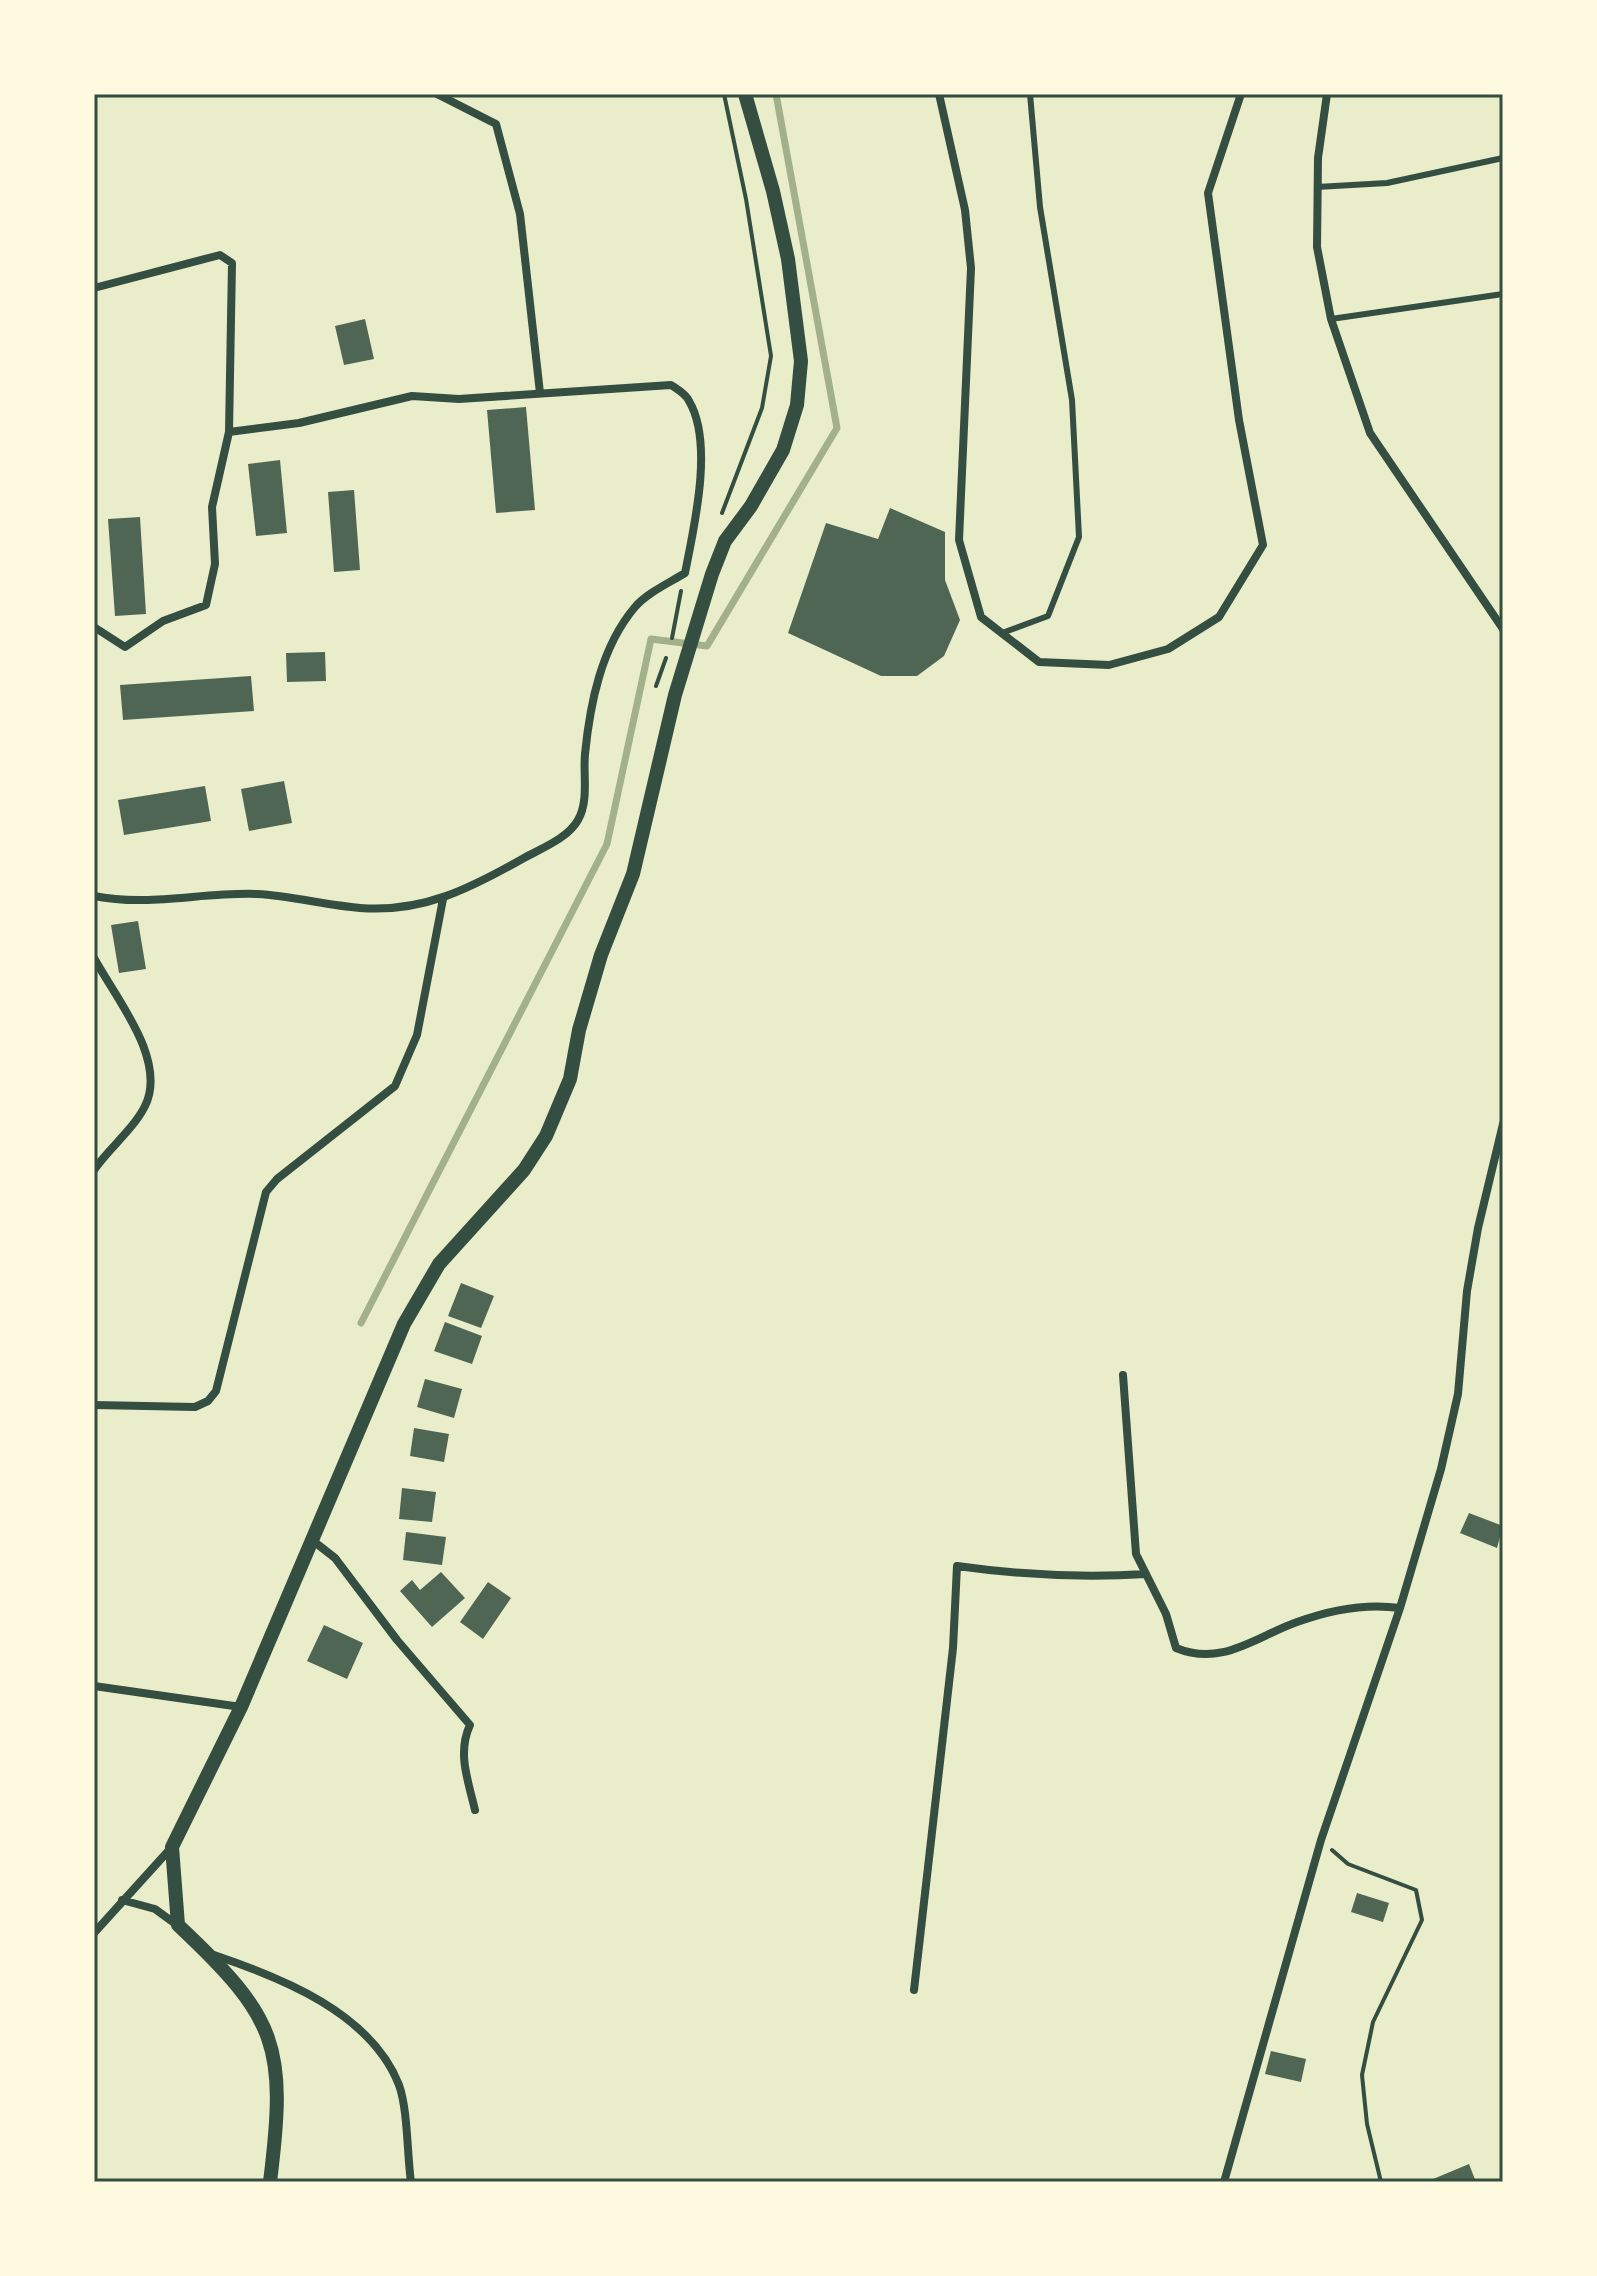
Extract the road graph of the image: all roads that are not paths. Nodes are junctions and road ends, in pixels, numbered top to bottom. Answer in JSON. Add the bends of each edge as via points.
{"nodes":[{"id":1,"x":437,"y":94,"type":"edge"},
{"id":2,"x":745,"y":94,"type":"edge"},
{"id":3,"x":939,"y":94,"type":"edge"},
{"id":4,"x":1030,"y":94,"type":"edge"},
{"id":5,"x":1241,"y":94,"type":"edge"},
{"id":6,"x":1327,"y":94,"type":"edge"},
{"id":7,"x":1503,"y":158,"type":"edge"},
{"id":8,"x":1317,"y":187,"type":"junction"},
{"id":9,"x":94,"y":288,"type":"edge"},
{"id":10,"x":1503,"y":294,"type":"edge"},
{"id":11,"x":1331,"y":319,"type":"junction"},
{"id":12,"x":540,"y":393,"type":"junction"},
{"id":13,"x":229,"y":432,"type":"junction"},
{"id":14,"x":94,"y":627,"type":"edge"},
{"id":15,"x":1503,"y":629,"type":"edge"},
{"id":16,"x":1002,"y":633,"type":"junction"},
{"id":17,"x":94,"y":896,"type":"edge"},
{"id":18,"x":443,"y":899,"type":"junction"},
{"id":19,"x":94,"y":958,"type":"edge"},
{"id":20,"x":1503,"y":1124,"type":"edge"},
{"id":21,"x":94,"y":1170,"type":"edge"},
{"id":22,"x":1123,"y":1375,"type":"dead end"},
{"id":23,"x":94,"y":1405,"type":"edge"},
{"id":24,"x":312,"y":1540,"type":"junction"},
{"id":25,"x":1146,"y":1574,"type":"junction"},
{"id":26,"x":1400,"y":1608,"type":"junction"},
{"id":27,"x":94,"y":1686,"type":"edge"},
{"id":28,"x":241,"y":1707,"type":"junction"},
{"id":29,"x":475,"y":1810,"type":"dead end"},
{"id":30,"x":172,"y":1847,"type":"junction"},
{"id":31,"x":122,"y":1900,"type":"junction"},
{"id":32,"x":178,"y":1925,"type":"junction"},
{"id":33,"x":94,"y":1933,"type":"edge"},
{"id":34,"x":208,"y":1953,"type":"junction"},
{"id":35,"x":914,"y":1990,"type":"dead end"},
{"id":36,"x":270,"y":2182,"type":"edge"},
{"id":37,"x":411,"y":2182,"type":"edge"},
{"id":38,"x":1224,"y":2182,"type":"edge"}],
"edges":[{"from":1,"to":12,"type":"street","via":[[496,124],[520,214]]},
{"from":2,"to":24,"type":"street","via":[[788,259],[801,361],[797,405],[783,450],[725,541],[712,574],[672,708],[633,874],[601,955],[570,1079],[546,1136],[524,1170],[439,1264],[404,1324]]},
{"from":3,"to":16,"type":"street","via":[[965,210],[971,268],[959,540],[981,617]]},
{"from":4,"to":16,"type":"lane","via":[[1040,207],[1072,400],[1079,537],[1048,616]]},
{"from":5,"to":16,"type":"street","via":[[1208,193],[1239,420],[1263,545],[1219,617],[1168,649],[1109,665],[1039,662]]},
{"from":6,"to":8,"type":"street"},
{"from":7,"to":8,"type":"lane","via":[[1387,183]]},
{"from":8,"to":11,"type":"street","via":[[1317,247]]},
{"from":9,"to":13,"type":"street","via":[[220,255],[232,263]]},
{"from":10,"to":11,"type":"lane"},
{"from":11,"to":15,"type":"street","via":[[1370,433]]},
{"from":12,"to":13,"type":"street","via":[[459,399],[412,396],[299,423]]},
{"from":12,"to":18,"type":"street","via":[[671,385],[688,398],[698,423],[700,466],[694,529],[685,573],[637,605],[604,661],[591,708],[583,808],[577,823],[550,844]]},
{"from":13,"to":14,"type":"street","via":[[212,507],[215,564],[206,605],[163,621],[125,647]]},
{"from":17,"to":18,"type":"street","via":[[148,901],[255,894],[362,908]]},
{"from":18,"to":23,"type":"street","via":[[417,1035],[395,1086],[266,1192],[216,1391],[195,1407]]},
{"from":19,"to":21,"type":"street","via":[[136,1033],[150,1070],[145,1105]]},
{"from":20,"to":26,"type":"street","via":[[1467,1291],[1458,1394]]},
{"from":22,"to":25,"type":"street","via":[[1136,1554]]},
{"from":24,"to":28,"type":"street"},
{"from":24,"to":29,"type":"street","via":[[335,1558],[470,1725],[463,1763]]},
{"from":25,"to":26,"type":"street","via":[[1176,1648],[1194,1655],[1217,1655],[1333,1611]]},
{"from":25,"to":35,"type":"street","via":[[1025,1576],[957,1566],[953,1648]]},
{"from":26,"to":38,"type":"street","via":[[1321,1840]]},
{"from":27,"to":28,"type":"street"},
{"from":28,"to":30,"type":"street"},
{"from":30,"to":31,"type":"street"},
{"from":30,"to":32,"type":"street"},
{"from":31,"to":32,"type":"street","via":[[155,1909]]},
{"from":31,"to":33,"type":"street"},
{"from":32,"to":34,"type":"street"},
{"from":34,"to":36,"type":"street","via":[[259,2013],[276,2059],[279,2107]]},
{"from":34,"to":37,"type":"street","via":[[287,1985],[343,2016],[372,2041],[400,2088]]}]}
